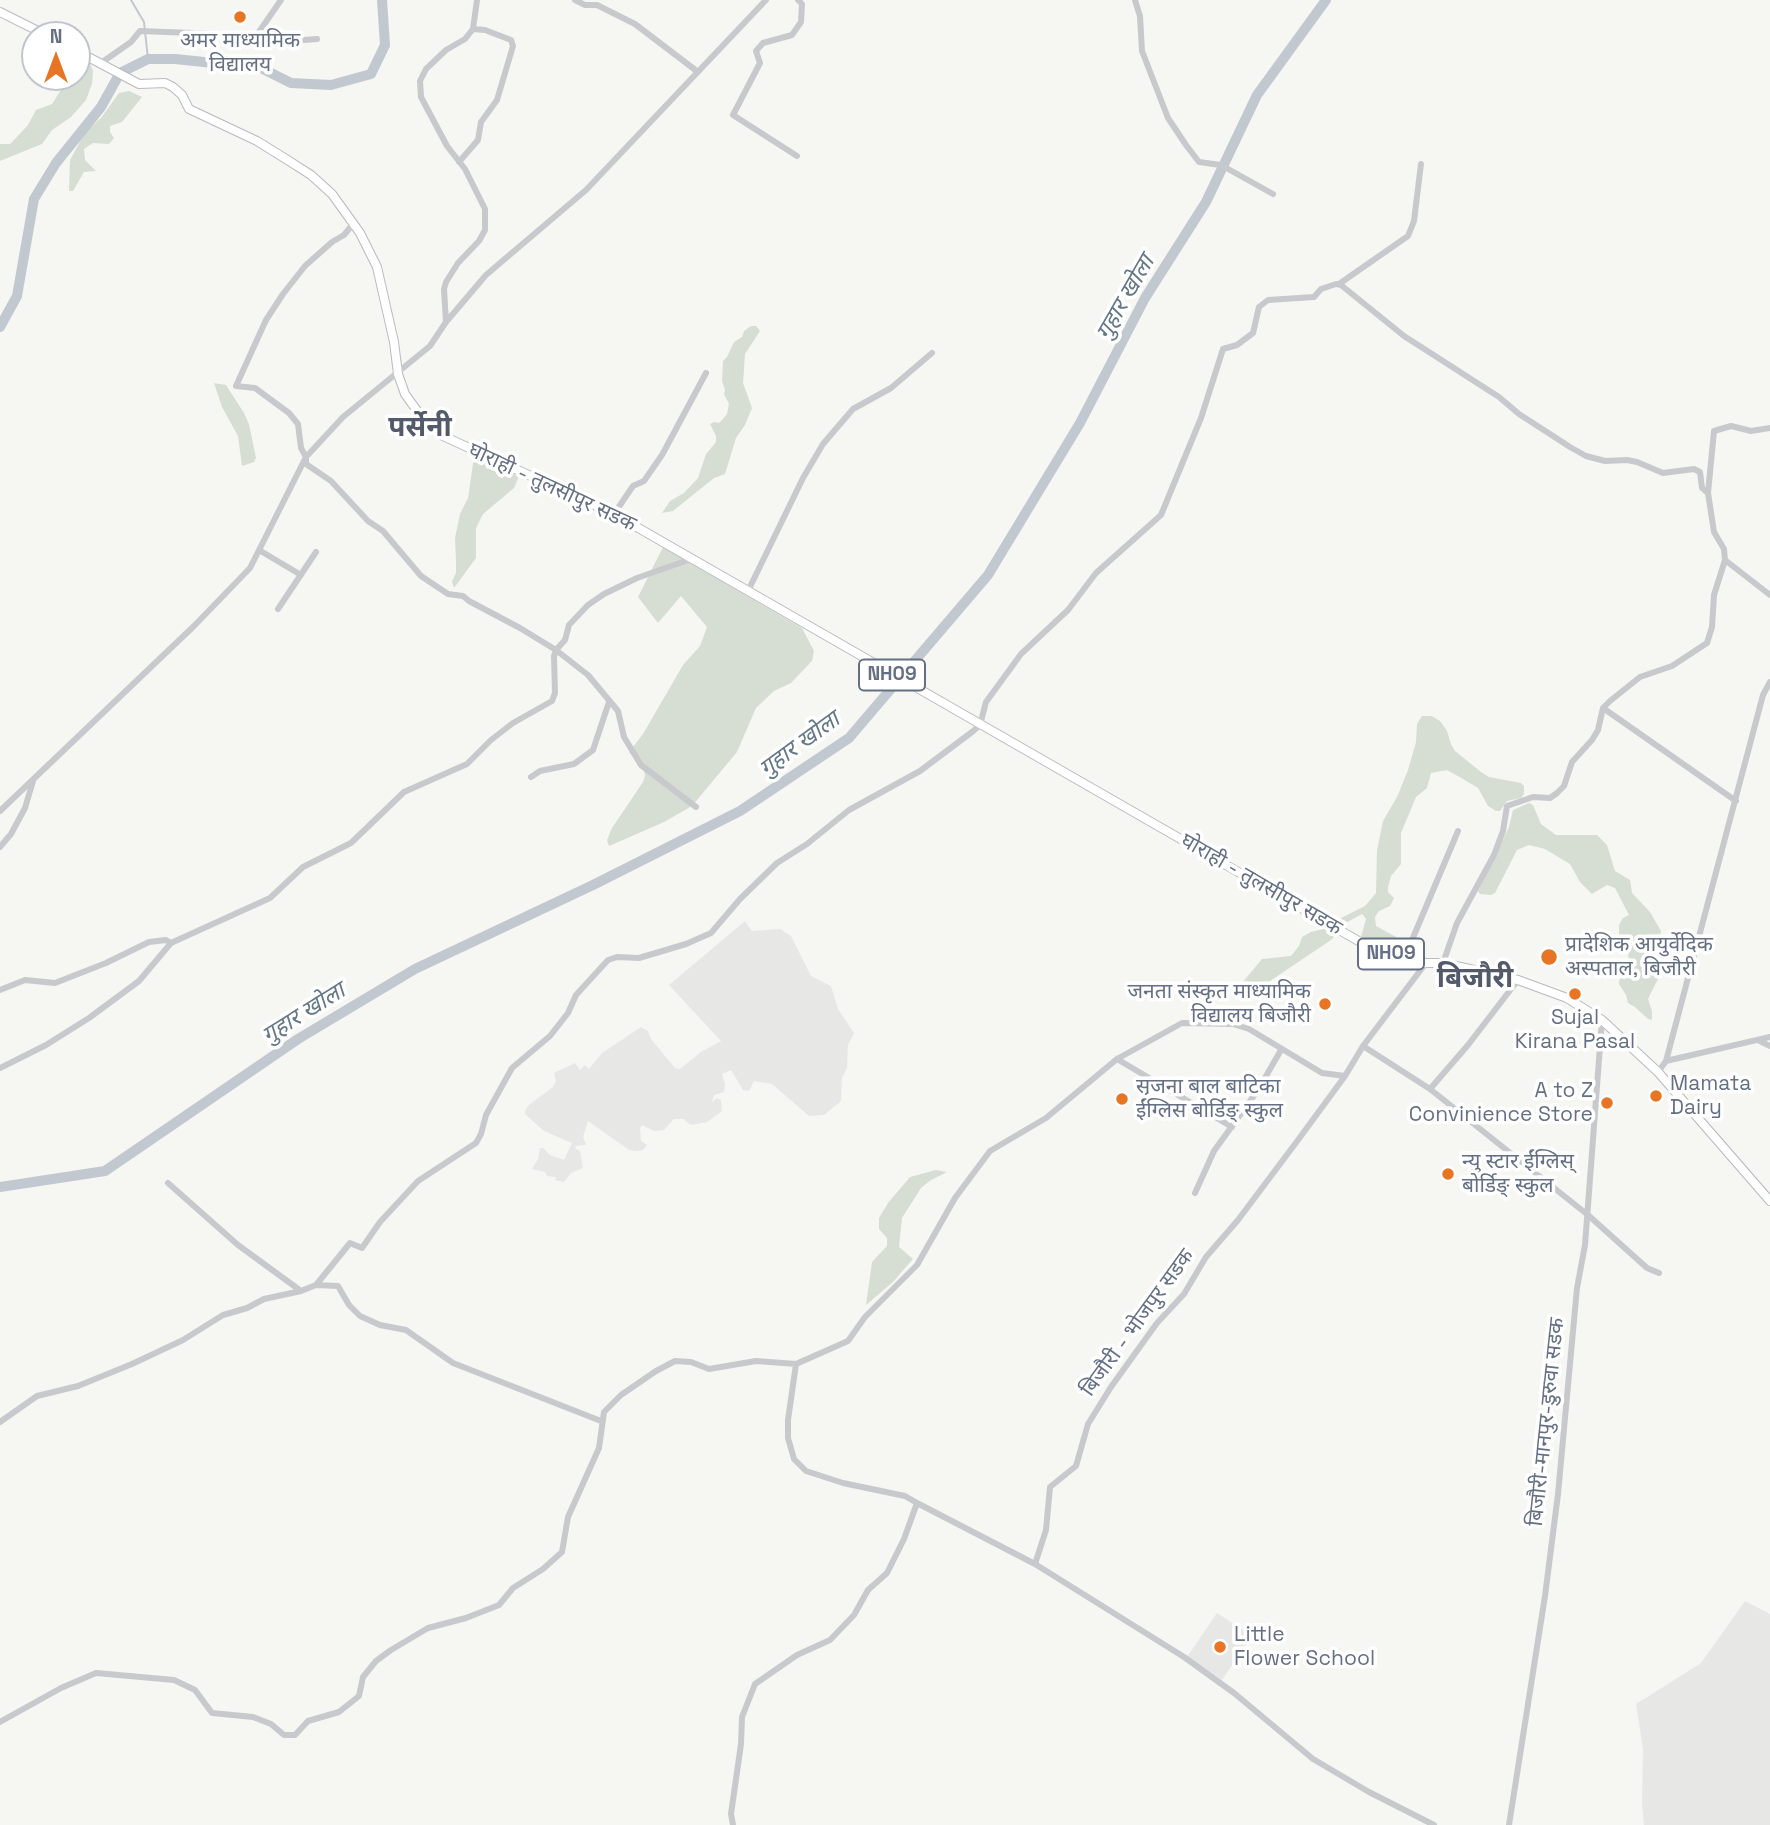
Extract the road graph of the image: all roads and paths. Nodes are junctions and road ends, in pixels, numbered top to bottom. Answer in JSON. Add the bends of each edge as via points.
{"nodes":[{"id":1,"x":281,"y":0,"type":"edge"},
{"id":2,"x":477,"y":0,"type":"edge"},
{"id":3,"x":575,"y":0,"type":"edge"},
{"id":4,"x":766,"y":0,"type":"edge"},
{"id":5,"x":798,"y":0,"type":"edge"},
{"id":6,"x":1135,"y":0,"type":"edge"},
{"id":7,"x":0,"y":12,"type":"edge"},
{"id":8,"x":21,"y":22,"type":"edge"},
{"id":9,"x":473,"y":29,"type":"junction"},
{"id":10,"x":254,"y":39,"type":"junction"},
{"id":11,"x":317,"y":39,"type":"dead end"},
{"id":12,"x":91,"y":59,"type":"edge"},
{"id":13,"x":101,"y":64,"type":"junction"},
{"id":14,"x":698,"y":72,"type":"junction"},
{"id":15,"x":797,"y":156,"type":"dead end"},
{"id":16,"x":459,"y":162,"type":"junction"},
{"id":17,"x":1421,"y":164,"type":"dead end"},
{"id":18,"x":1273,"y":194,"type":"dead end"},
{"id":19,"x":354,"y":224,"type":"junction"},
{"id":20,"x":1339,"y":284,"type":"junction"},
{"id":21,"x":446,"y":322,"type":"junction"},
{"id":22,"x":932,"y":353,"type":"dead end"},
{"id":23,"x":706,"y":373,"type":"dead end"},
{"id":24,"x":398,"y":374,"type":"junction"},
{"id":25,"x":1770,"y":428,"type":"edge"},
{"id":26,"x":306,"y":457,"type":"junction"},
{"id":27,"x":1709,"y":493,"type":"junction"},
{"id":28,"x":614,"y":514,"type":"junction"},
{"id":29,"x":259,"y":550,"type":"junction"},
{"id":30,"x":316,"y":552,"type":"dead end"},
{"id":31,"x":691,"y":559,"type":"junction"},
{"id":32,"x":1725,"y":560,"type":"junction"},
{"id":33,"x":301,"y":575,"type":"junction"},
{"id":34,"x":748,"y":591,"type":"junction"},
{"id":35,"x":1770,"y":595,"type":"edge"},
{"id":36,"x":278,"y":609,"type":"dead end"},
{"id":37,"x":556,"y":650,"type":"junction"},
{"id":38,"x":1770,"y":682,"type":"edge"},
{"id":39,"x":609,"y":702,"type":"junction"},
{"id":40,"x":1603,"y":708,"type":"junction"},
{"id":41,"x":979,"y":724,"type":"junction"},
{"id":42,"x":531,"y":777,"type":"dead end"},
{"id":43,"x":33,"y":779,"type":"junction"},
{"id":44,"x":1735,"y":801,"type":"junction"},
{"id":45,"x":696,"y":807,"type":"dead end"},
{"id":46,"x":0,"y":811,"type":"edge"},
{"id":47,"x":1458,"y":831,"type":"dead end"},
{"id":48,"x":0,"y":846,"type":"edge"},
{"id":49,"x":171,"y":943,"type":"junction"},
{"id":50,"x":1404,"y":959,"type":"junction"},
{"id":51,"x":1426,"y":963,"type":"junction"},
{"id":52,"x":1443,"y":963,"type":"junction"},
{"id":53,"x":1518,"y":980,"type":"junction"},
{"id":54,"x":0,"y":990,"type":"edge"},
{"id":55,"x":1602,"y":1020,"type":"junction"},
{"id":56,"x":1770,"y":1037,"type":"edge"},
{"id":57,"x":1758,"y":1040,"type":"junction"},
{"id":58,"x":1363,"y":1046,"type":"junction"},
{"id":59,"x":1770,"y":1046,"type":"edge"},
{"id":60,"x":1281,"y":1050,"type":"junction"},
{"id":61,"x":1117,"y":1059,"type":"junction"},
{"id":62,"x":1666,"y":1061,"type":"junction"},
{"id":63,"x":0,"y":1068,"type":"edge"},
{"id":64,"x":1658,"y":1072,"type":"junction"},
{"id":65,"x":1345,"y":1076,"type":"junction"},
{"id":66,"x":1430,"y":1089,"type":"junction"},
{"id":67,"x":1232,"y":1127,"type":"junction"},
{"id":68,"x":168,"y":1183,"type":"dead end"},
{"id":69,"x":1195,"y":1193,"type":"dead end"},
{"id":70,"x":1770,"y":1201,"type":"edge"},
{"id":71,"x":1587,"y":1215,"type":"junction"},
{"id":72,"x":1659,"y":1273,"type":"dead end"},
{"id":73,"x":316,"y":1285,"type":"junction"},
{"id":74,"x":301,"y":1292,"type":"junction"},
{"id":75,"x":796,"y":1363,"type":"junction"},
{"id":76,"x":601,"y":1420,"type":"junction"},
{"id":77,"x":0,"y":1422,"type":"edge"},
{"id":78,"x":917,"y":1503,"type":"junction"},
{"id":79,"x":1034,"y":1564,"type":"junction"},
{"id":80,"x":0,"y":1722,"type":"edge"},
{"id":81,"x":733,"y":1825,"type":"edge"},
{"id":82,"x":1434,"y":1825,"type":"edge"},
{"id":83,"x":1509,"y":1825,"type":"edge"}],
"edges":[{"from":1,"to":10,"type":"street"},
{"from":2,"to":9,"type":"street"},
{"from":3,"to":14,"type":"street","via":[[597,5],[635,24]]},
{"from":4,"to":14,"type":"street"},
{"from":5,"to":15,"type":"street","via":[[802,22],[792,35],[763,43],[756,51],[760,63],[733,116]]},
{"from":6,"to":18,"type":"street","via":[[1142,51],[1168,118],[1186,145],[1199,162],[1221,165]]},
{"from":7,"to":8,"type":"main road"},
{"from":9,"to":16,"type":"street","via":[[426,69],[420,81],[421,97]]},
{"from":9,"to":16,"type":"street","via":[[511,40],[513,46],[497,100],[481,122],[478,140]]},
{"from":10,"to":11,"type":"street","via":[[265,43]]},
{"from":10,"to":13,"type":"street","via":[[140,31]]},
{"from":12,"to":13,"type":"main road","number":"NH09"},
{"from":13,"to":19,"type":"main road","name":"घोराही - तुलसीपुर सडक","number":"NH09","via":[[139,84],[165,83],[182,96],[189,109],[257,141],[303,170],[332,194]]},
{"from":14,"to":21,"type":"street","via":[[586,190],[486,275]]},
{"from":16,"to":21,"type":"street","via":[[482,199],[486,221],[479,241],[446,282]]},
{"from":17,"to":20,"type":"street","via":[[1408,236]]},
{"from":19,"to":24,"type":"main road","name":"घोराही - तुलसीपुर सडक","number":"NH09","via":[[377,267]]},
{"from":19,"to":26,"type":"street","via":[[305,266],[288,288],[266,320],[236,386],[255,388],[289,413],[298,424]]},
{"from":20,"to":27,"type":"street","via":[[1404,336],[1570,447],[1586,456],[1637,462],[1663,473],[1694,469]]},
{"from":20,"to":41,"type":"street","via":[[1321,289],[1314,297],[1276,299],[1262,305],[1253,333],[1223,349],[1201,418],[1161,515],[1096,573],[1068,610],[1021,654],[986,702]]},
{"from":21,"to":24,"type":"street","via":[[430,346]]},
{"from":22,"to":34,"type":"street","via":[[891,388],[853,409],[823,444]]},
{"from":23,"to":28,"type":"street","via":[[662,455]]},
{"from":24,"to":26,"type":"street","via":[[343,417]]},
{"from":24,"to":28,"type":"main road","name":"घोराही - तुलसीपुर सडक","number":"NH09","via":[[405,394],[423,419],[443,436]]},
{"from":25,"to":27,"type":"street","via":[[1714,430]]},
{"from":26,"to":29,"type":"street"},
{"from":26,"to":37,"type":"street","via":[[309,467],[331,481],[383,531],[421,576]]},
{"from":27,"to":32,"type":"street","via":[[1714,532]]},
{"from":28,"to":31,"type":"main road","name":"घोराही - तुलसीपुर सडक","number":"NH09"},
{"from":29,"to":33,"type":"street"},
{"from":29,"to":43,"type":"street","via":[[250,568],[194,626]]},
{"from":30,"to":33,"type":"street"},
{"from":31,"to":34,"type":"main road","name":"घोराही - तुलसीपुर सडक","number":"NH09"},
{"from":31,"to":37,"type":"street","via":[[604,594],[569,625]]},
{"from":32,"to":35,"type":"street"},
{"from":32,"to":40,"type":"street","via":[[1707,643],[1672,666],[1628,684]]},
{"from":33,"to":36,"type":"street"},
{"from":34,"to":41,"type":"main road","name":"घोराही - तुलसीपुर सडक","number":"NH09"},
{"from":37,"to":39,"type":"street","via":[[588,675]]},
{"from":37,"to":49,"type":"street","via":[[552,701],[513,723],[467,764],[404,792],[351,843],[303,867],[270,898]]},
{"from":38,"to":44,"type":"street"},
{"from":39,"to":42,"type":"street","via":[[593,750],[574,764]]},
{"from":39,"to":45,"type":"street","via":[[618,711],[624,737],[641,765]]},
{"from":40,"to":44,"type":"street"},
{"from":40,"to":52,"type":"street","via":[[1598,730],[1572,762],[1558,793],[1507,806],[1494,855],[1457,923]]},
{"from":41,"to":50,"type":"main road","name":"घोराही - तुलसीपुर सडक","number":"NH09","via":[[1362,943]]},
{"from":41,"to":73,"type":"street","via":[[920,771],[849,810],[777,863],[711,933],[639,958],[608,960],[576,995],[550,1036],[512,1068],[476,1143],[418,1181],[362,1248],[350,1243]]},
{"from":43,"to":46,"type":"street"},
{"from":43,"to":48,"type":"street","via":[[25,808]]},
{"from":44,"to":62,"type":"street"},
{"from":47,"to":50,"type":"street"},
{"from":49,"to":54,"type":"street","via":[[149,942],[55,983],[25,980]]},
{"from":49,"to":63,"type":"street","via":[[139,981],[89,1018]]},
{"from":50,"to":51,"type":"main road","name":"घोराही - तुलसीपुर सडक","number":"NH09"},
{"from":51,"to":52,"type":"main road","name":"घोराही - तुलसीपुर सडक","number":"NH09"},
{"from":51,"to":58,"type":"street","name":"बिजौरी - भोजपुर सडक"},
{"from":52,"to":53,"type":"main road","name":"घोराही - तुलसीपुर सडक","number":"NH09"},
{"from":53,"to":55,"type":"main road","name":"घोराही - तुलसीपुर सडक","number":"NH09","via":[[1567,998]]},
{"from":53,"to":66,"type":"street"},
{"from":55,"to":64,"type":"main road","name":"घोराही - तुलसीपुर सडक","number":"NH09"},
{"from":55,"to":71,"type":"street","name":"बिजौरी-मानपुर-डुरुवा सडक"},
{"from":56,"to":57,"type":"street"},
{"from":57,"to":59,"type":"street"},
{"from":57,"to":62,"type":"street"},
{"from":58,"to":65,"type":"street","name":"बिजौरी - भोजपुर सडक"},
{"from":58,"to":66,"type":"street"},
{"from":60,"to":61,"type":"street","via":[[1249,1028],[1182,1023]]},
{"from":60,"to":65,"type":"street","via":[[1322,1073]]},
{"from":60,"to":67,"type":"street"},
{"from":61,"to":67,"type":"street"},
{"from":61,"to":75,"type":"street","via":[[1046,1118],[990,1151],[955,1198],[917,1265],[865,1317],[848,1341]]},
{"from":62,"to":64,"type":"street"},
{"from":64,"to":70,"type":"main road","name":"घोराही - तुलसीपुर सडक","number":"NH09"},
{"from":65,"to":79,"type":"street","name":"बिजौरी - भोजपुर सडक","via":[[1206,1257],[1184,1294],[1157,1323],[1088,1424],[1076,1466],[1050,1487],[1046,1530]]},
{"from":66,"to":71,"type":"street"},
{"from":67,"to":69,"type":"street","via":[[1214,1151]]},
{"from":68,"to":74,"type":"street","via":[[238,1245]]},
{"from":71,"to":72,"type":"street","via":[[1647,1268]]},
{"from":71,"to":83,"type":"street","name":"बिजौरी-मानपुर-डुरुवा सडक","via":[[1545,1596]]},
{"from":73,"to":74,"type":"street"},
{"from":73,"to":76,"type":"street","via":[[338,1286],[360,1316],[407,1330],[453,1363]]},
{"from":74,"to":77,"type":"street","via":[[264,1299],[223,1315],[132,1364],[78,1386],[37,1396]]},
{"from":75,"to":76,"type":"street","via":[[756,1361],[709,1369],[675,1361],[621,1395]]},
{"from":75,"to":78,"type":"street","via":[[788,1420],[794,1459],[806,1471]]},
{"from":76,"to":80,"type":"street","via":[[598,1448],[568,1517],[562,1552],[513,1588],[499,1605],[428,1628],[391,1650],[363,1676],[359,1696],[339,1712],[308,1721],[295,1735],[284,1735],[253,1717],[212,1713],[195,1690],[174,1681],[96,1673]]},
{"from":78,"to":79,"type":"street"},
{"from":78,"to":81,"type":"street","via":[[887,1573],[868,1590],[854,1615],[830,1640],[797,1655],[755,1685],[742,1717]]},
{"from":79,"to":82,"type":"street","via":[[1184,1657],[1314,1759]]}]}
